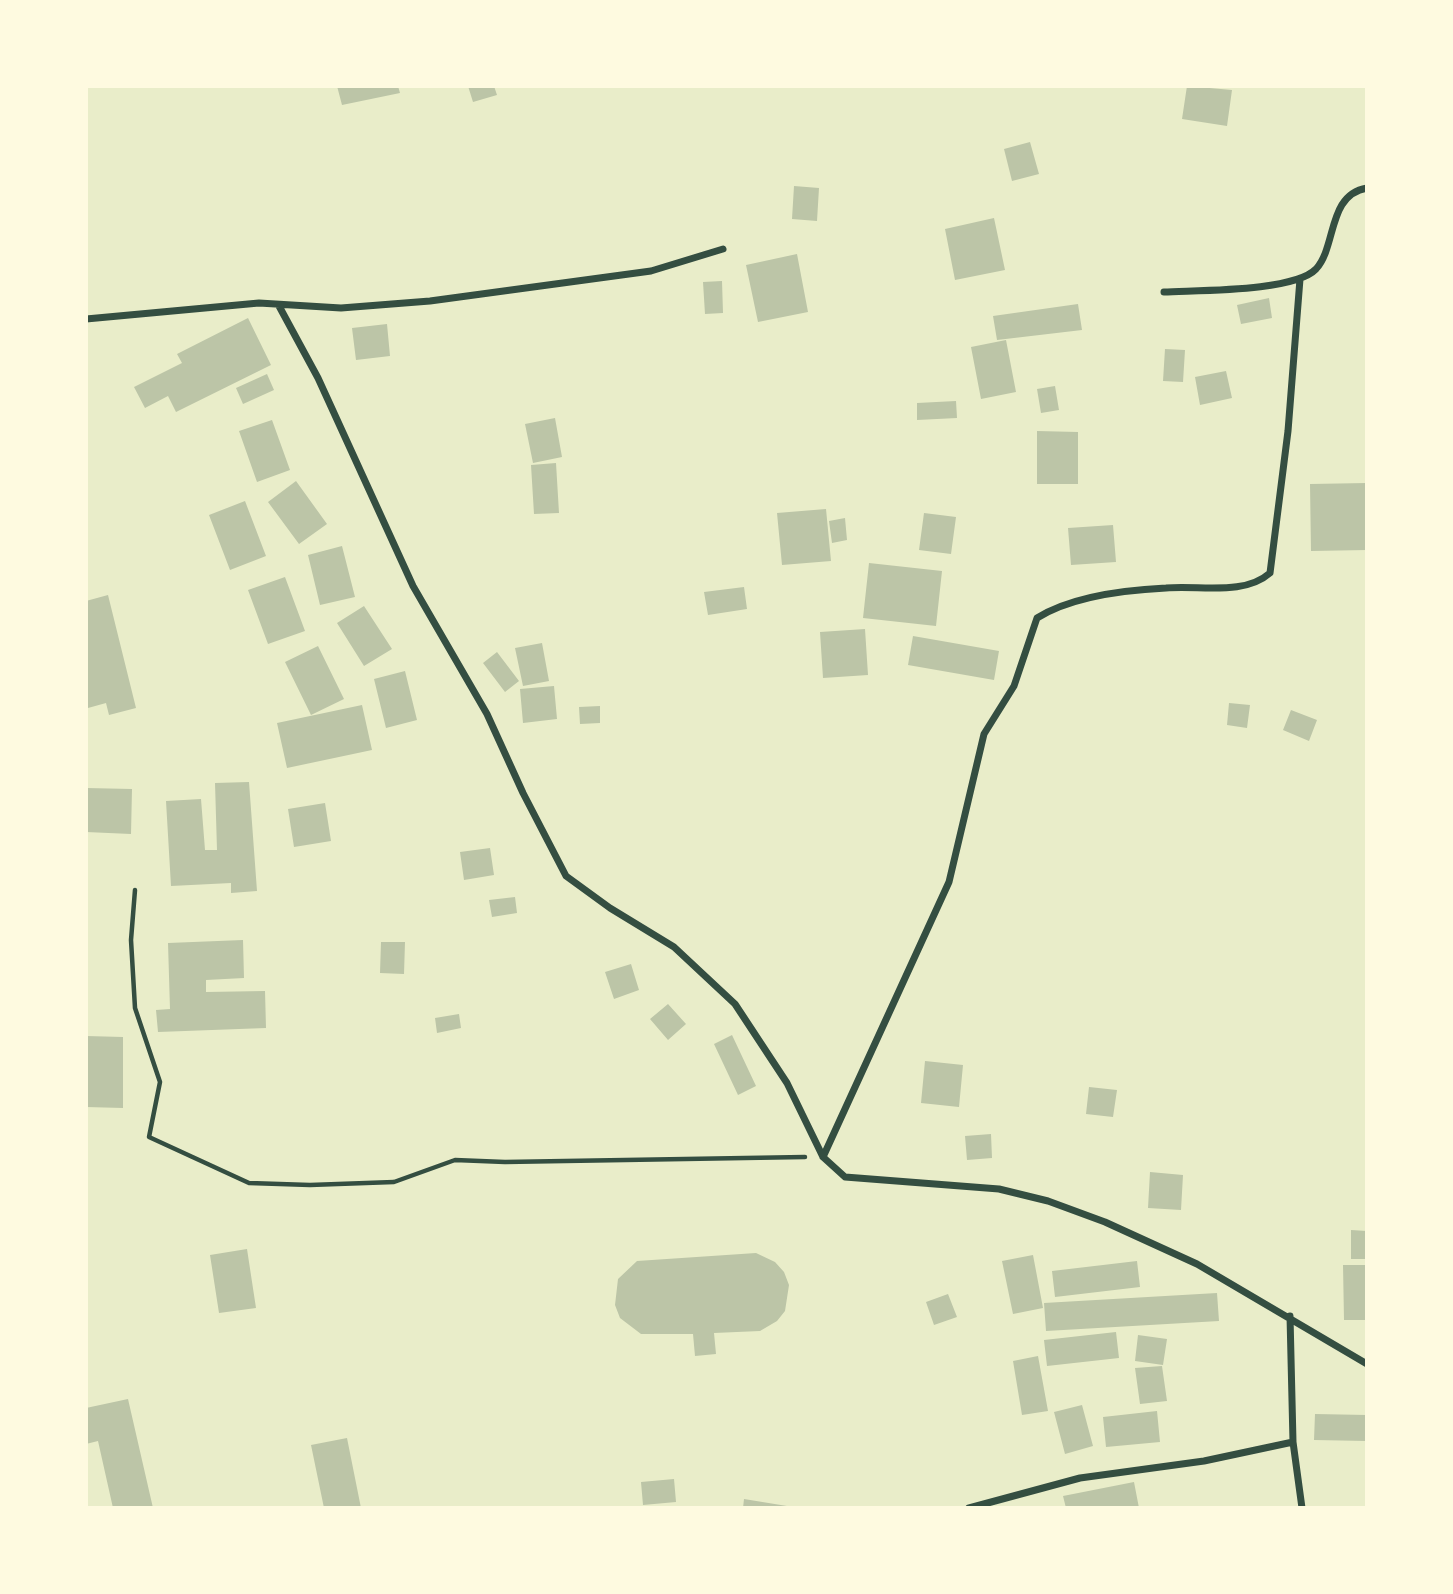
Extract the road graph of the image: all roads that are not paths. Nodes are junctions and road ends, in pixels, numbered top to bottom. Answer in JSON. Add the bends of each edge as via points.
{"nodes":[{"id":1,"x":1367,"y":188,"type":"edge"},
{"id":2,"x":723,"y":249,"type":"dead end"},
{"id":3,"x":1300,"y":279,"type":"junction"},
{"id":4,"x":1164,"y":292,"type":"dead end"},
{"id":5,"x":279,"y":306,"type":"junction"},
{"id":6,"x":86,"y":320,"type":"edge"},
{"id":7,"x":823,"y":1157,"type":"junction"},
{"id":8,"x":1290,"y":1316,"type":"junction"},
{"id":9,"x":1367,"y":1364,"type":"edge"},
{"id":10,"x":1293,"y":1442,"type":"junction"},
{"id":11,"x":969,"y":1508,"type":"edge"},
{"id":12,"x":1302,"y":1508,"type":"edge"}],
"edges":[{"from":1,"to":3,"type":"street","via":[[1345,199],[1316,269]]},
{"from":2,"to":5,"type":"street","via":[[651,271],[430,301],[341,308]]},
{"from":3,"to":4,"type":"street","via":[[1271,286]]},
{"from":3,"to":7,"type":"street","via":[[1270,573],[1254,586],[1165,588],[1074,601],[1037,618],[1014,686],[984,734],[949,882]]},
{"from":5,"to":6,"type":"street","via":[[259,303]]},
{"from":5,"to":7,"type":"street","via":[[413,586],[487,715],[566,876],[674,947],[735,1004],[787,1083]]},
{"from":7,"to":8,"type":"street","via":[[845,1177],[999,1189],[1048,1201],[1198,1264]]},
{"from":8,"to":9,"type":"street"},
{"from":8,"to":10,"type":"street"},
{"from":10,"to":11,"type":"street","via":[[1204,1461],[1080,1478]]},
{"from":10,"to":12,"type":"street"}]}
